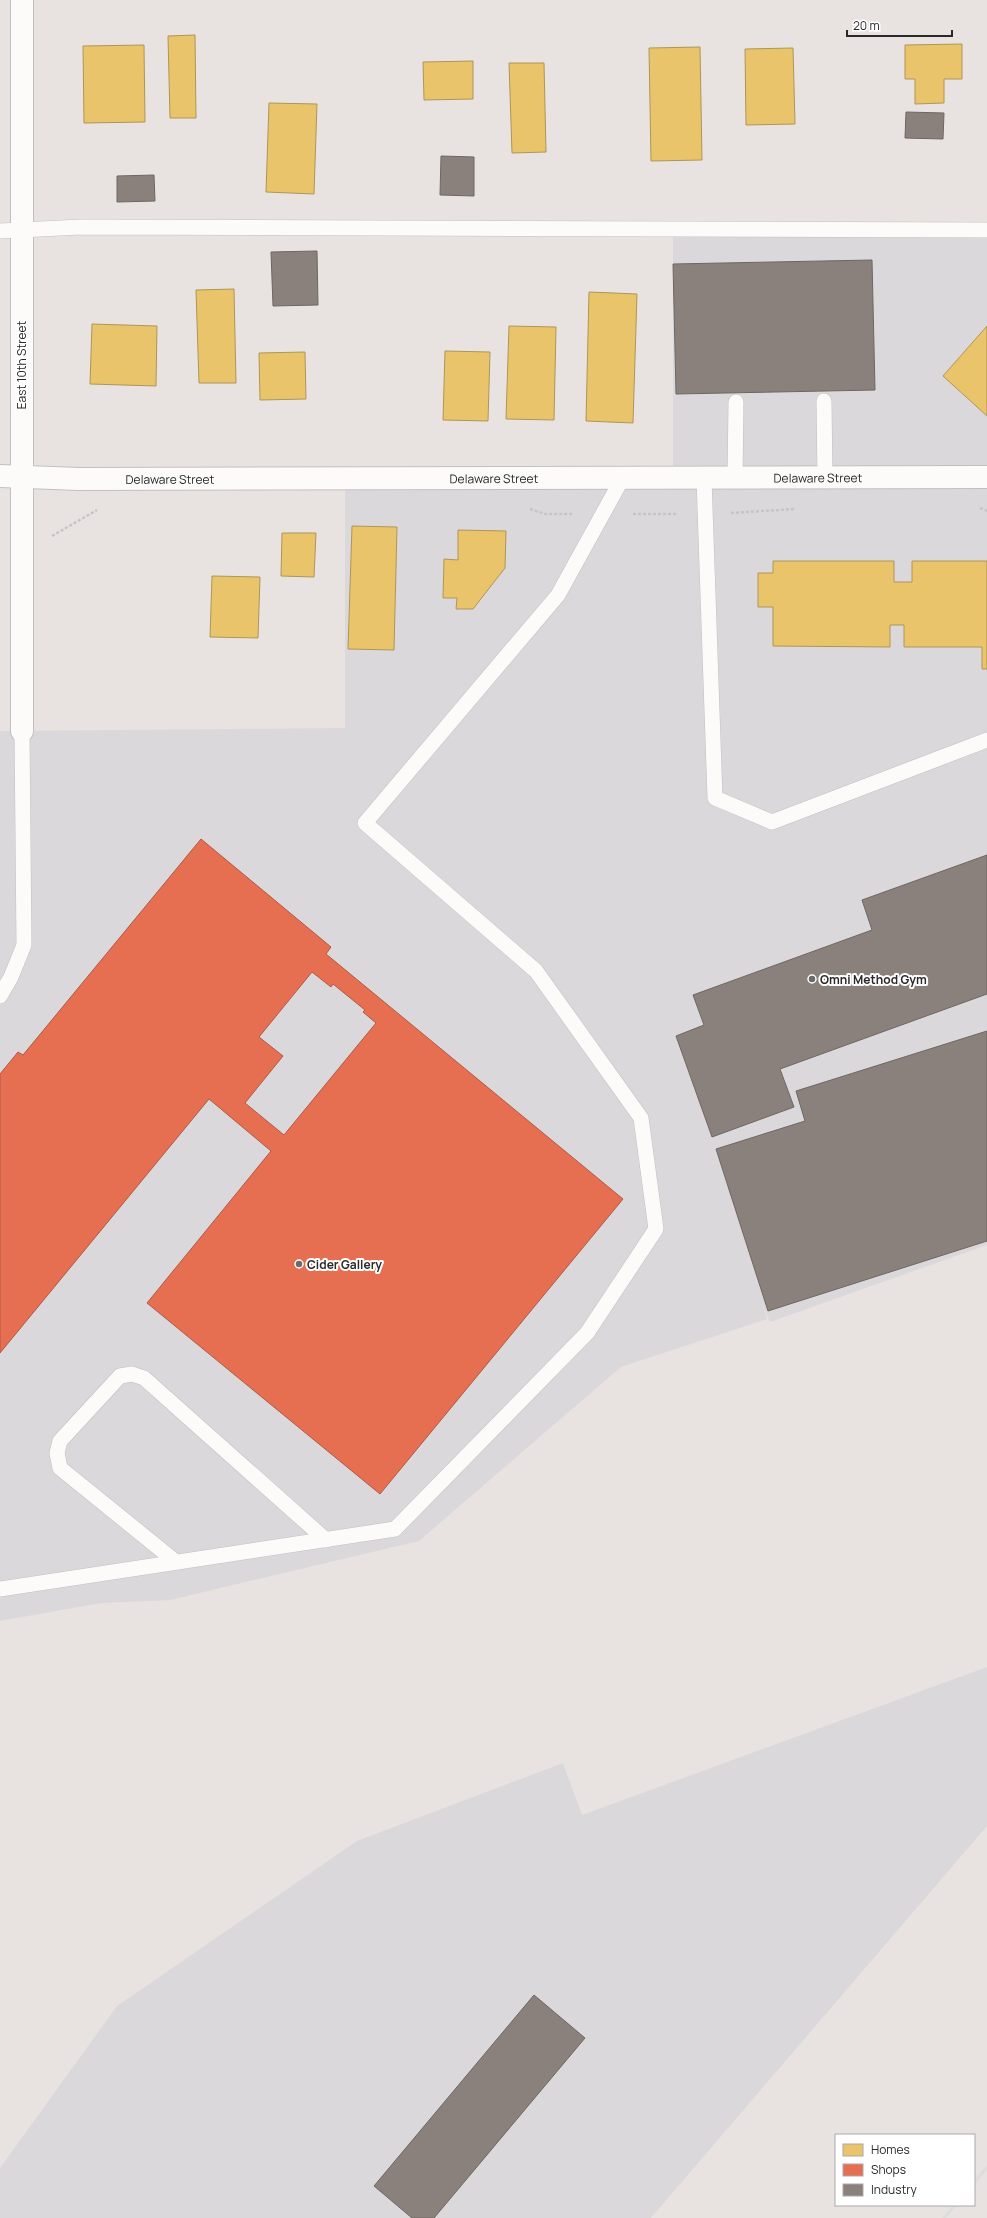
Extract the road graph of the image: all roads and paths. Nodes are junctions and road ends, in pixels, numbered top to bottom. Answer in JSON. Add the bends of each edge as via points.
{"nodes":[{"id":1,"x":22,"y":0,"type":"edge"},
{"id":2,"x":10,"y":230,"type":"edge"},
{"id":3,"x":987,"y":230,"type":"edge"},
{"id":4,"x":824,"y":401,"type":"dead end"},
{"id":5,"x":736,"y":402,"type":"dead end"},
{"id":6,"x":0,"y":476,"type":"edge"},
{"id":7,"x":22,"y":477,"type":"junction"},
{"id":8,"x":987,"y":477,"type":"edge"},
{"id":9,"x":622,"y":478,"type":"junction"},
{"id":10,"x":704,"y":478,"type":"junction"},
{"id":11,"x":735,"y":478,"type":"junction"},
{"id":12,"x":825,"y":478,"type":"junction"},
{"id":13,"x":22,"y":730,"type":"joint"},
{"id":14,"x":987,"y":740,"type":"edge"},
{"id":15,"x":0,"y":996,"type":"edge"},
{"id":16,"x":326,"y":1540,"type":"junction"},
{"id":17,"x":176,"y":1562,"type":"junction"},
{"id":18,"x":0,"y":1589,"type":"edge"}],
"edges":[{"from":1,"to":2,"type":"street","name":"East 10th Street"},
{"from":2,"to":3,"type":"lane","via":[[81,226]]},
{"from":2,"to":7,"type":"street","name":"East 10th Street"},
{"from":4,"to":12,"type":"lane"},
{"from":5,"to":11,"type":"lane"},
{"from":6,"to":7,"type":"street","name":"Delaware Street"},
{"from":7,"to":9,"type":"street","name":"Delaware Street"},
{"from":7,"to":13,"type":"street","name":"East 10th Street"},
{"from":8,"to":12,"type":"street","name":"Delaware Street"},
{"from":9,"to":10,"type":"street","name":"Delaware Street"},
{"from":9,"to":16,"type":"lane","via":[[558,595],[365,823],[536,971],[641,1118],[656,1229],[587,1333],[395,1529]]},
{"from":10,"to":11,"type":"street","name":"Delaware Street"},
{"from":10,"to":14,"type":"lane","via":[[715,798],[772,822]]},
{"from":11,"to":12,"type":"street","name":"Delaware Street"},
{"from":13,"to":15,"type":"lane","via":[[24,945]]},
{"from":16,"to":17,"type":"lane"},
{"from":16,"to":17,"type":"lane","via":[[144,1378],[132,1374],[120,1376],[60,1441],[57,1453],[60,1468]]},
{"from":17,"to":18,"type":"lane"}]}
